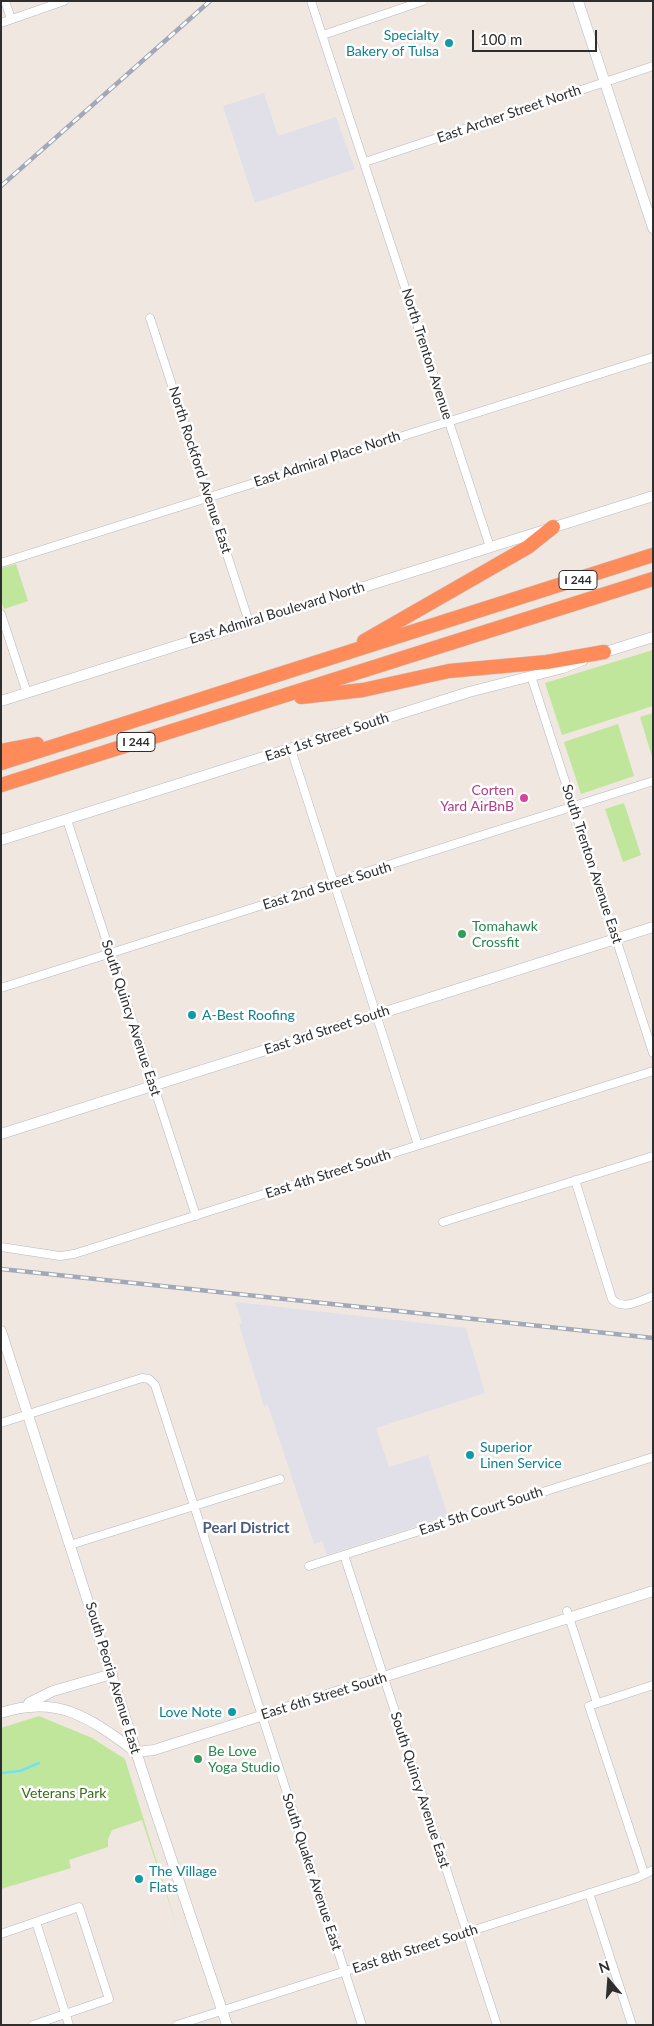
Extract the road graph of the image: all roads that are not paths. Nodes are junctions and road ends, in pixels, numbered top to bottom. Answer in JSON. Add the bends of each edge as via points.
{"nodes":[{"id":1,"x":5,"y":1,"type":"edge"},
{"id":2,"x":64,"y":1,"type":"edge"},
{"id":3,"x":311,"y":1,"type":"edge"},
{"id":4,"x":423,"y":1,"type":"edge"},
{"id":5,"x":578,"y":1,"type":"edge"},
{"id":6,"x":11,"y":19,"type":"junction"},
{"id":7,"x":1,"y":22,"type":"edge"},
{"id":8,"x":323,"y":35,"type":"junction"},
{"id":9,"x":653,"y":66,"type":"edge"},
{"id":10,"x":605,"y":82,"type":"junction"},
{"id":11,"x":365,"y":162,"type":"junction"},
{"id":12,"x":653,"y":228,"type":"edge"},
{"id":13,"x":150,"y":318,"type":"dead end"},
{"id":14,"x":653,"y":357,"type":"edge"},
{"id":15,"x":449,"y":421,"type":"junction"},
{"id":16,"x":653,"y":496,"type":"edge"},
{"id":17,"x":209,"y":497,"type":"junction"},
{"id":18,"x":553,"y":527,"type":"junction"},
{"id":19,"x":490,"y":546,"type":"junction"},
{"id":20,"x":653,"y":555,"type":"edge"},
{"id":21,"x":1,"y":563,"type":"edge"},
{"id":22,"x":653,"y":578,"type":"edge"},
{"id":23,"x":1,"y":614,"type":"edge"},
{"id":24,"x":249,"y":622,"type":"junction"},
{"id":25,"x":653,"y":637,"type":"edge"},
{"id":26,"x":604,"y":652,"type":"junction"},
{"id":27,"x":342,"y":654,"type":"junction"},
{"id":28,"x":531,"y":676,"type":"junction"},
{"id":29,"x":27,"y":692,"type":"junction"},
{"id":30,"x":270,"y":700,"type":"junction"},
{"id":31,"x":1,"y":701,"type":"edge"},
{"id":32,"x":91,"y":734,"type":"junction"},
{"id":33,"x":291,"y":749,"type":"junction"},
{"id":34,"x":1,"y":751,"type":"edge"},
{"id":35,"x":1,"y":763,"type":"edge"},
{"id":36,"x":653,"y":781,"type":"edge"},
{"id":37,"x":1,"y":785,"type":"edge"},
{"id":38,"x":574,"y":807,"type":"junction"},
{"id":39,"x":67,"y":820,"type":"junction"},
{"id":40,"x":1,"y":840,"type":"edge"},
{"id":41,"x":334,"y":884,"type":"junction"},
{"id":42,"x":653,"y":927,"type":"edge"},
{"id":43,"x":616,"y":939,"type":"junction"},
{"id":44,"x":111,"y":954,"type":"junction"},
{"id":45,"x":1,"y":988,"type":"edge"},
{"id":46,"x":376,"y":1014,"type":"junction"},
{"id":47,"x":653,"y":1053,"type":"edge"},
{"id":48,"x":653,"y":1071,"type":"edge"},
{"id":49,"x":153,"y":1084,"type":"junction"},
{"id":50,"x":1,"y":1134,"type":"edge"},
{"id":51,"x":418,"y":1145,"type":"junction"},
{"id":52,"x":653,"y":1156,"type":"edge"},
{"id":53,"x":575,"y":1180,"type":"junction"},
{"id":54,"x":196,"y":1216,"type":"junction"},
{"id":55,"x":443,"y":1222,"type":"dead end"},
{"id":56,"x":1,"y":1247,"type":"edge"},
{"id":57,"x":653,"y":1296,"type":"edge"},
{"id":58,"x":1,"y":1331,"type":"edge"},
{"id":59,"x":28,"y":1414,"type":"junction"},
{"id":60,"x":1,"y":1423,"type":"edge"},
{"id":61,"x":653,"y":1457,"type":"edge"},
{"id":62,"x":280,"y":1479,"type":"dead end"},
{"id":63,"x":193,"y":1506,"type":"junction"},
{"id":64,"x":70,"y":1545,"type":"junction"},
{"id":65,"x":344,"y":1555,"type":"junction"},
{"id":66,"x":309,"y":1566,"type":"dead end"},
{"id":67,"x":653,"y":1591,"type":"edge"},
{"id":68,"x":568,"y":1614,"type":"junction"},
{"id":69,"x":112,"y":1674,"type":"junction"},
{"id":70,"x":384,"y":1677,"type":"junction"},
{"id":71,"x":653,"y":1685,"type":"edge"},
{"id":72,"x":593,"y":1705,"type":"junction"},
{"id":73,"x":24,"y":1706,"type":"junction"},
{"id":74,"x":1,"y":1713,"type":"edge"},
{"id":75,"x":262,"y":1715,"type":"junction"},
{"id":76,"x":136,"y":1752,"type":"junction"},
{"id":77,"x":653,"y":1870,"type":"edge"},
{"id":78,"x":644,"y":1874,"type":"junction"},
{"id":79,"x":589,"y":1893,"type":"junction"},
{"id":80,"x":36,"y":1922,"type":"junction"},
{"id":81,"x":467,"y":1932,"type":"junction"},
{"id":82,"x":1,"y":1934,"type":"edge"},
{"id":83,"x":344,"y":1971,"type":"junction"},
{"id":84,"x":222,"y":2010,"type":"junction"},
{"id":85,"x":66,"y":2014,"type":"junction"},
{"id":86,"x":33,"y":2025,"type":"edge"},
{"id":87,"x":70,"y":2025,"type":"edge"},
{"id":88,"x":177,"y":2025,"type":"edge"},
{"id":89,"x":226,"y":2025,"type":"edge"},
{"id":90,"x":362,"y":2025,"type":"edge"},
{"id":91,"x":497,"y":2025,"type":"edge"},
{"id":92,"x":632,"y":2025,"type":"edge"}],
"edges":[{"from":1,"to":6,"type":"street"},
{"from":2,"to":6,"type":"street"},
{"from":3,"to":8,"type":"street","name":"North Trenton Avenue"},
{"from":4,"to":8,"type":"street"},
{"from":5,"to":10,"type":"main road"},
{"from":6,"to":7,"type":"street"},
{"from":8,"to":11,"type":"street","name":"North Trenton Avenue"},
{"from":9,"to":10,"type":"street","name":"East Archer Street North"},
{"from":10,"to":11,"type":"street","name":"East Archer Street North"},
{"from":10,"to":12,"type":"main road"},
{"from":11,"to":15,"type":"street","name":"North Trenton Avenue"},
{"from":13,"to":17,"type":"street","name":"North Rockford Avenue East"},
{"from":14,"to":15,"type":"street","name":"East Admiral Place North"},
{"from":15,"to":17,"type":"street","name":"East Admiral Place North"},
{"from":15,"to":19,"type":"street","name":"North Trenton Avenue"},
{"from":16,"to":18,"type":"main road","name":"East Admiral Boulevard North"},
{"from":17,"to":21,"type":"street","name":"East Admiral Place North"},
{"from":17,"to":24,"type":"street","name":"North Rockford Avenue East"},
{"from":18,"to":19,"type":"main road","name":"East Admiral Boulevard North"},
{"from":18,"to":27,"type":"highway","via":[[528,547]]},
{"from":19,"to":24,"type":"main road","name":"East Admiral Boulevard North"},
{"from":20,"to":27,"type":"highway","number":"I 244"},
{"from":22,"to":30,"type":"highway","number":"I 244"},
{"from":23,"to":29,"type":"street"},
{"from":24,"to":29,"type":"main road","name":"East Admiral Boulevard North"},
{"from":25,"to":26,"type":"main road","name":"East 1st Street South"},
{"from":26,"to":28,"type":"main road","name":"East 1st Street South"},
{"from":26,"to":30,"type":"highway","via":[[547,662],[449,671],[363,690]]},
{"from":27,"to":32,"type":"highway","number":"I 244"},
{"from":28,"to":33,"type":"main road","name":"East 1st Street South","via":[[469,692]]},
{"from":28,"to":38,"type":"street","name":"South Trenton Avenue East"},
{"from":29,"to":31,"type":"main road","name":"East Admiral Boulevard North"},
{"from":30,"to":37,"type":"highway","number":"I 244"},
{"from":32,"to":34,"type":"highway","number":"I 244"},
{"from":32,"to":35,"type":"highway"},
{"from":33,"to":39,"type":"main road","name":"East 1st Street South"},
{"from":33,"to":41,"type":"street"},
{"from":36,"to":38,"type":"street","name":"East 2nd Street South"},
{"from":38,"to":41,"type":"street","name":"East 2nd Street South"},
{"from":38,"to":43,"type":"street","name":"South Trenton Avenue East"},
{"from":39,"to":40,"type":"main road","name":"East 1st Street South"},
{"from":39,"to":44,"type":"street","name":"South Quincy Avenue East"},
{"from":41,"to":44,"type":"street","name":"East 2nd Street South"},
{"from":41,"to":46,"type":"street"},
{"from":42,"to":43,"type":"main road","name":"East 3rd Street South"},
{"from":43,"to":46,"type":"main road","name":"East 3rd Street South"},
{"from":43,"to":47,"type":"street","name":"South Trenton Avenue East"},
{"from":44,"to":45,"type":"street","name":"East 2nd Street South"},
{"from":44,"to":49,"type":"street","name":"South Quincy Avenue East"},
{"from":46,"to":49,"type":"main road","name":"East 3rd Street South"},
{"from":46,"to":51,"type":"street"},
{"from":48,"to":51,"type":"street","name":"East 4th Street South"},
{"from":49,"to":50,"type":"main road","name":"East 3rd Street South"},
{"from":49,"to":54,"type":"street","name":"South Quincy Avenue East"},
{"from":51,"to":54,"type":"street","name":"East 4th Street South"},
{"from":52,"to":53,"type":"street"},
{"from":53,"to":55,"type":"street"},
{"from":53,"to":57,"type":"street","via":[[612,1299],[624,1306]]},
{"from":54,"to":56,"type":"street","name":"East 4th Street South","via":[[74,1254],[60,1256]]},
{"from":58,"to":59,"type":"main road","name":"South Peoria Avenue East"},
{"from":59,"to":60,"type":"street"},
{"from":59,"to":63,"type":"street","name":"South Quaker Avenue East","via":[[142,1378],[150,1379],[155,1385]]},
{"from":59,"to":64,"type":"main road","name":"South Peoria Avenue East"},
{"from":61,"to":65,"type":"street","name":"East 5th Court South"},
{"from":62,"to":63,"type":"street"},
{"from":63,"to":64,"type":"street"},
{"from":63,"to":75,"type":"street","name":"South Quaker Avenue East"},
{"from":64,"to":69,"type":"main road","name":"South Peoria Avenue East"},
{"from":65,"to":66,"type":"street","name":"East 5th Court South"},
{"from":65,"to":70,"type":"street","name":"South Quincy Avenue East"},
{"from":67,"to":68,"type":"main road","name":"East 6th Street South"},
{"from":68,"to":70,"type":"main road","name":"East 6th Street South"},
{"from":68,"to":72,"type":"street"},
{"from":69,"to":73,"type":"main road","via":[[53,1691]]},
{"from":69,"to":76,"type":"main road","name":"South Peoria Avenue East"},
{"from":70,"to":75,"type":"main road","name":"East 6th Street South"},
{"from":70,"to":81,"type":"street","name":"South Quincy Avenue East"},
{"from":71,"to":72,"type":"street"},
{"from":72,"to":78,"type":"street"},
{"from":73,"to":74,"type":"main road"},
{"from":73,"to":76,"type":"main road","via":[[52,1706],[76,1714]]},
{"from":75,"to":76,"type":"main road","name":"East 6th Street South"},
{"from":75,"to":83,"type":"street","name":"South Quaker Avenue East"},
{"from":76,"to":84,"type":"main road","name":"South Peoria Avenue East"},
{"from":77,"to":78,"type":"street","name":"East 8th Street South"},
{"from":78,"to":79,"type":"street","name":"East 8th Street South"},
{"from":79,"to":81,"type":"street","name":"East 8th Street South"},
{"from":79,"to":92,"type":"street"},
{"from":80,"to":82,"type":"street"},
{"from":80,"to":85,"type":"street"},
{"from":80,"to":85,"type":"street","via":[[79,1908],[109,1999]]},
{"from":81,"to":83,"type":"street","name":"East 8th Street South"},
{"from":81,"to":91,"type":"street","name":"South Quincy Avenue East"},
{"from":83,"to":84,"type":"street","name":"East 8th Street South"},
{"from":83,"to":90,"type":"street","name":"South Quaker Avenue East"},
{"from":84,"to":88,"type":"street","name":"East 8th Street South"},
{"from":84,"to":89,"type":"main road","name":"South Peoria Avenue East"},
{"from":85,"to":86,"type":"street"},
{"from":85,"to":87,"type":"street"}]}
